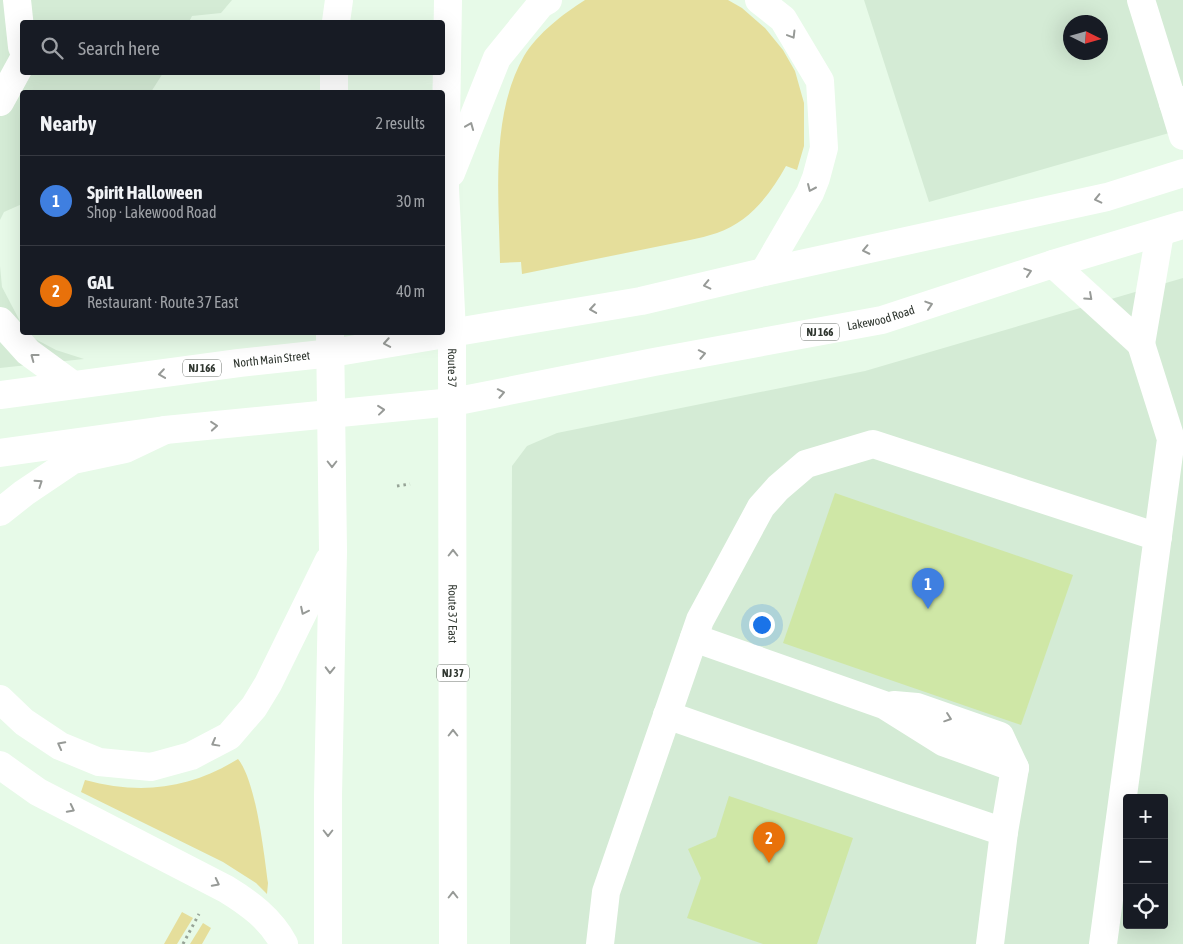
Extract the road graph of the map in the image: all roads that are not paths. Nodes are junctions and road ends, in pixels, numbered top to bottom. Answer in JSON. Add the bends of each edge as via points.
{"nodes":[{"id":1,"x":17,"y":0,"type":"edge"},
{"id":2,"x":339,"y":0,"type":"edge"},
{"id":3,"x":448,"y":0,"type":"edge"},
{"id":4,"x":548,"y":0,"type":"edge"},
{"id":5,"x":759,"y":0,"type":"edge"},
{"id":6,"x":1141,"y":0,"type":"edge"},
{"id":7,"x":336,"y":20,"type":"edge"},
{"id":8,"x":20,"y":28,"type":"edge"},
{"id":9,"x":20,"y":66,"type":"edge"},
{"id":10,"x":334,"y":75,"type":"edge"},
{"id":11,"x":334,"y":90,"type":"edge"},
{"id":12,"x":1178,"y":101,"type":"edge"},
{"id":13,"x":0,"y":102,"type":"edge"},
{"id":14,"x":1183,"y":136,"type":"edge"},
{"id":15,"x":1183,"y":173,"type":"edge"},
{"id":16,"x":445,"y":188,"type":"junction"},
{"id":17,"x":1172,"y":229,"type":"edge"},
{"id":18,"x":1054,"y":264,"type":"junction"},
{"id":19,"x":764,"y":272,"type":"junction"},
{"id":20,"x":0,"y":321,"type":"edge"},
{"id":21,"x":452,"y":332,"type":"junction"},
{"id":22,"x":445,"y":333,"type":"edge"},
{"id":23,"x":419,"y":335,"type":"edge"},
{"id":24,"x":331,"y":343,"type":"edge"},
{"id":25,"x":1141,"y":344,"type":"junction"},
{"id":26,"x":73,"y":385,"type":"junction"},
{"id":27,"x":0,"y":395,"type":"edge"},
{"id":28,"x":453,"y":402,"type":"junction"},
{"id":29,"x":332,"y":415,"type":"junction"},
{"id":30,"x":165,"y":430,"type":"junction"},
{"id":31,"x":0,"y":453,"type":"edge"},
{"id":32,"x":0,"y":512,"type":"edge"},
{"id":33,"x":1158,"y":536,"type":"junction"},
{"id":34,"x":333,"y":552,"type":"junction"},
{"id":35,"x":694,"y":638,"type":"junction"},
{"id":36,"x":0,"y":699,"type":"edge"},
{"id":37,"x":667,"y":715,"type":"junction"},
{"id":38,"x":0,"y":765,"type":"edge"},
{"id":39,"x":1004,"y":832,"type":"junction"},
{"id":40,"x":284,"y":944,"type":"edge"},
{"id":41,"x":328,"y":944,"type":"edge"},
{"id":42,"x":453,"y":944,"type":"edge"},
{"id":43,"x":600,"y":944,"type":"edge"},
{"id":44,"x":990,"y":944,"type":"edge"},
{"id":45,"x":1103,"y":944,"type":"edge"}],
"edges":[{"from":1,"to":8,"type":"main road"},
{"from":2,"to":7,"type":"main road"},
{"from":3,"to":16,"type":"main road","number":"NJ 37"},
{"from":16,"to":4,"type":"main road","one_way":true,"via":[[497,58],[541,4]]},
{"from":5,"to":19,"type":"main road","one_way":true,"via":[[783,19],[820,81],[824,148],[810,193]]},
{"from":6,"to":12,"type":"main road"},
{"from":9,"to":13,"type":"main road"},
{"from":10,"to":11,"type":"main road"},
{"from":12,"to":14,"type":"main road"},
{"from":15,"to":19,"type":"main road","number":"NJ 166","one_way":true,"via":[[1108,197]]},
{"from":16,"to":21,"type":"main road","number":"NJ 37"},
{"from":17,"to":18,"type":"main road","name":"Lakewood Road","number":"NJ 166"},
{"from":17,"to":25,"type":"main road"},
{"from":18,"to":25,"type":"main road","one_way":true},
{"from":28,"to":18,"type":"main road","name":"Lakewood Road","number":"NJ 166","one_way":true,"via":[[882,320]]},
{"from":19,"to":21,"type":"main road","number":"NJ 166","one_way":true,"via":[[641,301]]},
{"from":26,"to":20,"type":"main road","one_way":true,"via":[[28,352]]},
{"from":21,"to":22,"type":"main road","name":"North Main Street","number":"NJ 166","one_way":true},
{"from":21,"to":28,"type":"main road","name":"Route 37","number":"NJ 37"},
{"from":23,"to":24,"type":"main road","name":"North Main Street","number":"NJ 166","one_way":true},
{"from":24,"to":26,"type":"main road","name":"North Main Street","number":"NJ 166","one_way":true},
{"from":24,"to":29,"type":"main road"},
{"from":25,"to":33,"type":"main road","via":[[1171,439]]},
{"from":26,"to":27,"type":"main road","name":"North Main Street","number":"NJ 166"},
{"from":29,"to":28,"type":"main road","number":"NJ 166","one_way":true},
{"from":42,"to":28,"type":"main road","name":"Route 37 East","number":"NJ 37","one_way":true},
{"from":30,"to":29,"type":"main road","number":"NJ 166","one_way":true},
{"from":29,"to":34,"type":"main road","one_way":true},
{"from":30,"to":31,"type":"main road","number":"NJ 166"},
{"from":32,"to":30,"type":"main road","one_way":true,"via":[[73,460],[125,449]]},
{"from":33,"to":35,"type":"main road","via":[[873,444],[806,464],[778,488],[761,507],[700,620]]},
{"from":33,"to":45,"type":"main road"},
{"from":34,"to":36,"type":"main road","one_way":true,"via":[[254,707],[229,736],[190,756],[151,766],[99,762],[60,746],[24,722]]},
{"from":34,"to":41,"type":"main road","one_way":true},
{"from":35,"to":37,"type":"main road"},
{"from":35,"to":39,"type":"main road","one_way":true,"via":[[884,704],[916,707],[1000,736],[1015,768]]},
{"from":37,"to":39,"type":"main road"},
{"from":37,"to":43,"type":"main road","via":[[606,892]]},
{"from":38,"to":40,"type":"main road","one_way":true,"via":[[38,792],[226,888],[251,904]]},
{"from":39,"to":44,"type":"main road"}]}
